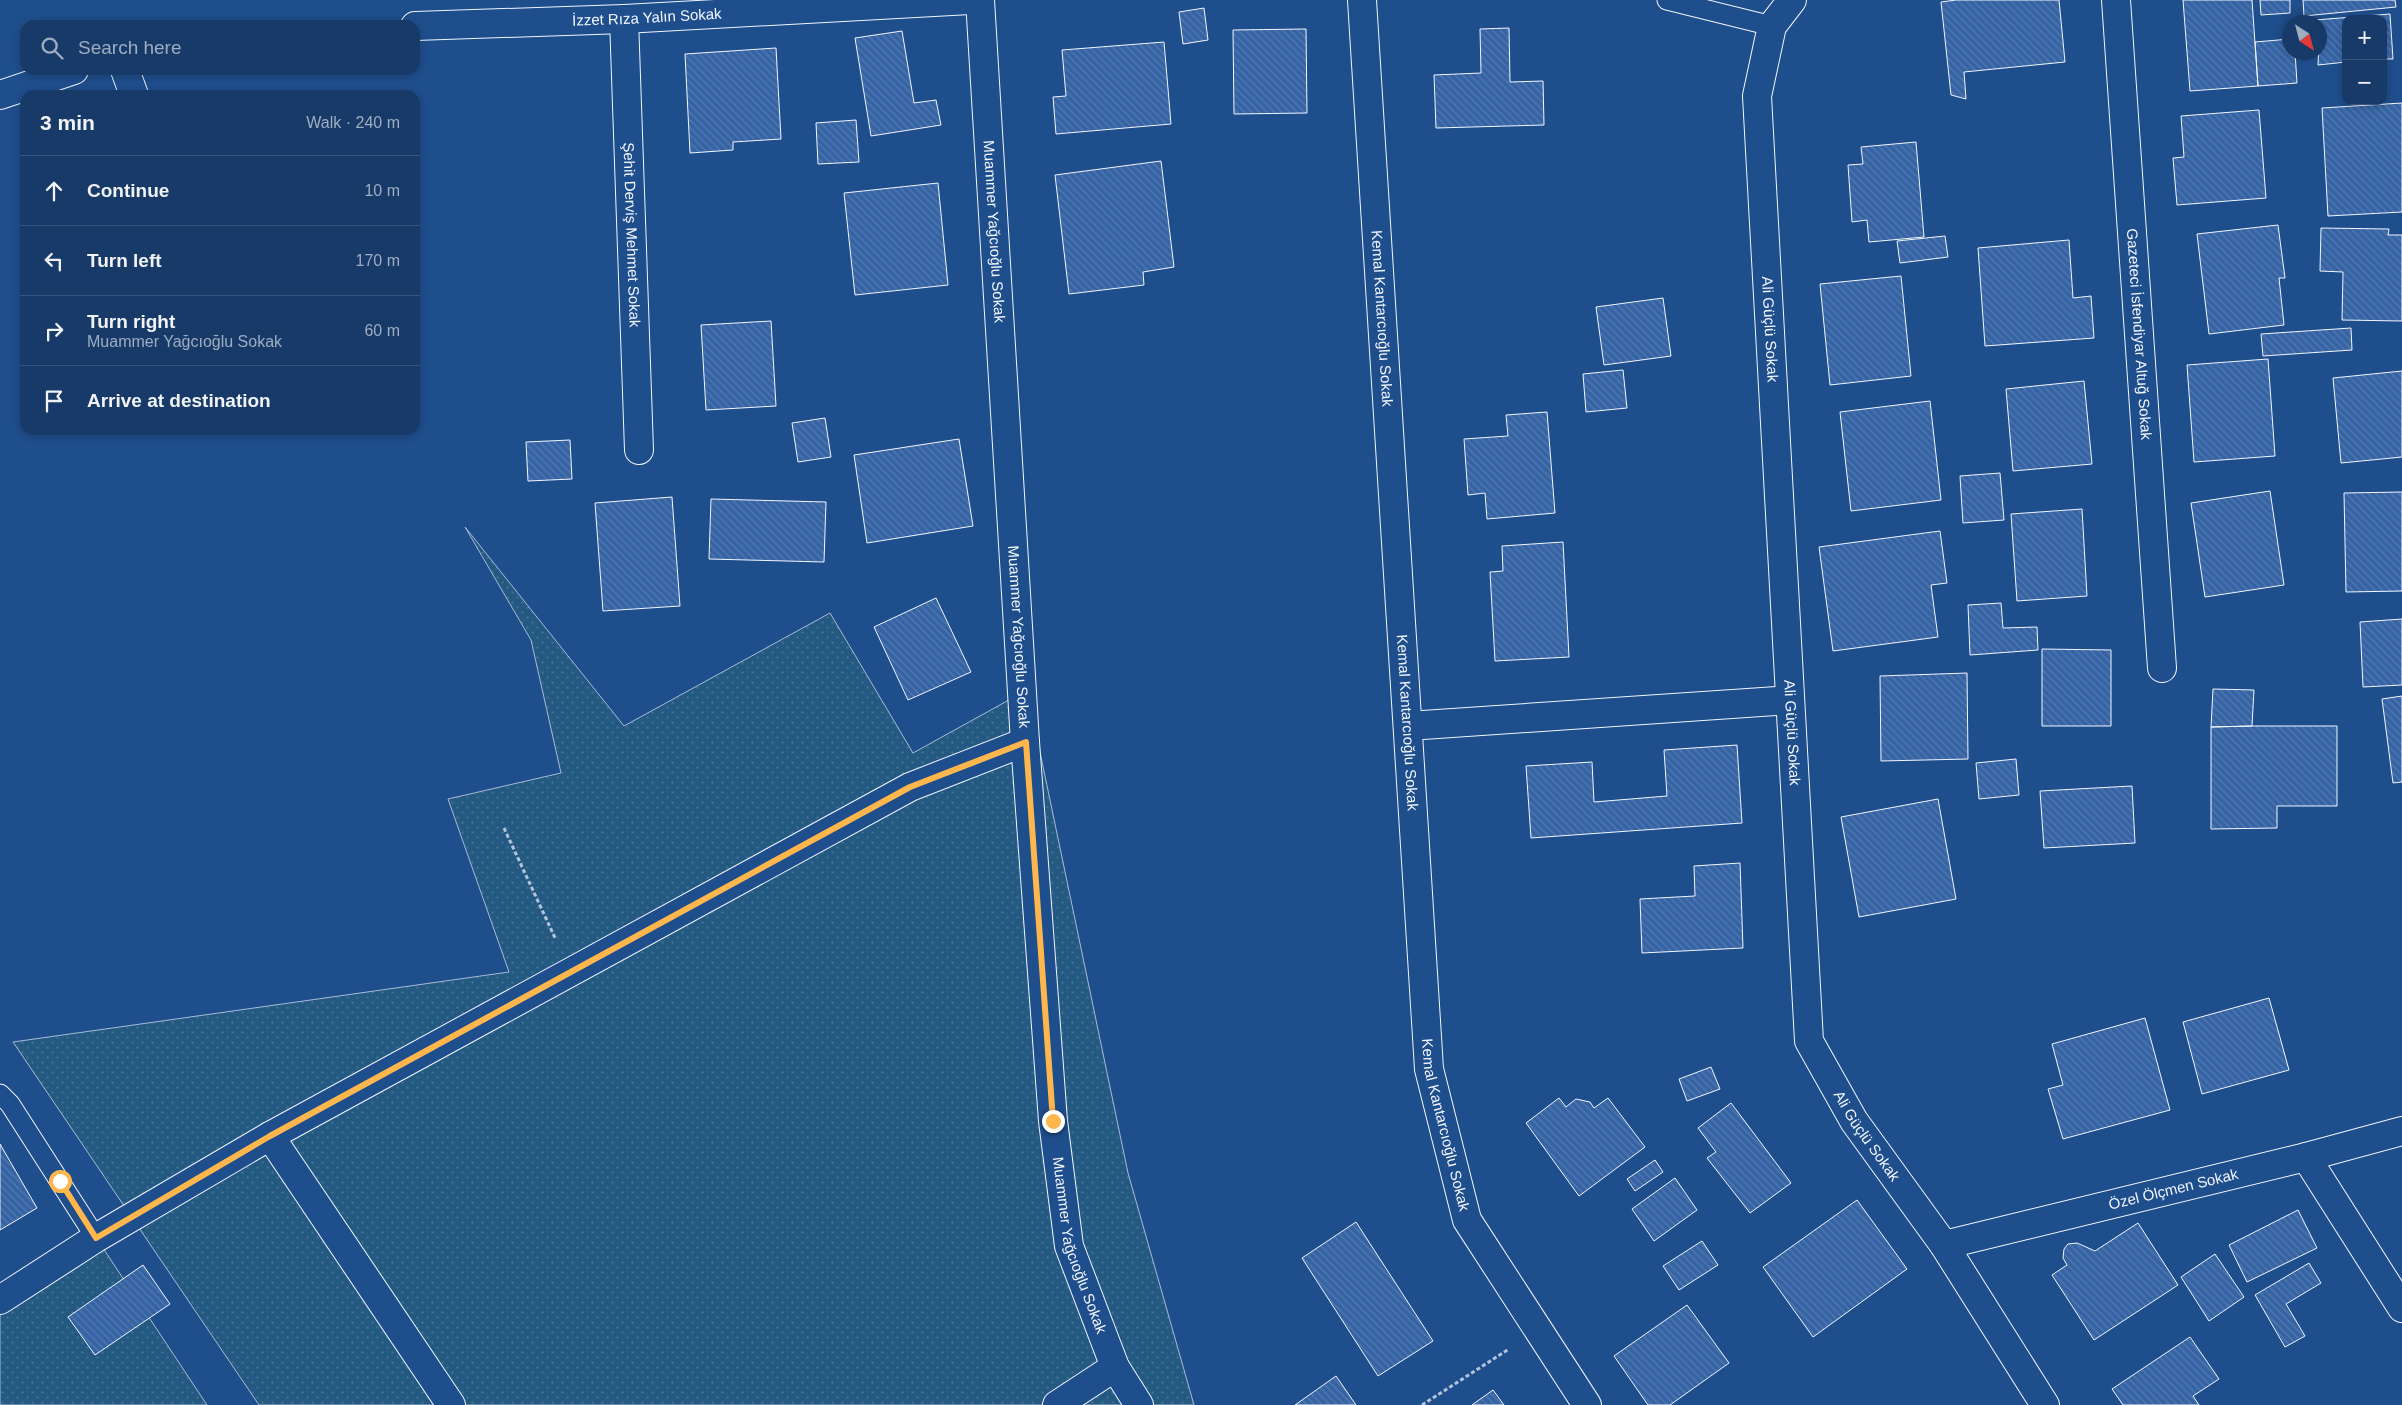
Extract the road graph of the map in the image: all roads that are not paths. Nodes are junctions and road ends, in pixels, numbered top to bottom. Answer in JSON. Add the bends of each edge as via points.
{"nodes":[{"id":1,"x":970,"y":0,"type":"edge"},
{"id":2,"x":980,"y":0,"type":"edge"},
{"id":3,"x":1362,"y":0,"type":"edge"},
{"id":4,"x":1667,"y":0,"type":"edge"},
{"id":5,"x":1792,"y":0,"type":"edge"},
{"id":6,"x":2116,"y":0,"type":"edge"},
{"id":7,"x":624,"y":19,"type":"junction"},
{"id":8,"x":420,"y":26,"type":"edge"},
{"id":9,"x":1772,"y":26,"type":"junction"},
{"id":10,"x":59,"y":75,"type":"edge"},
{"id":11,"x":127,"y":75,"type":"edge"},
{"id":12,"x":132,"y":90,"type":"edge"},
{"id":13,"x":0,"y":95,"type":"edge"},
{"id":14,"x":639,"y":450,"type":"dead end"},
{"id":15,"x":2162,"y":668,"type":"dead end"},
{"id":16,"x":1790,"y":700,"type":"junction"},
{"id":17,"x":1408,"y":726,"type":"junction"},
{"id":18,"x":1026,"y":742,"type":"junction"},
{"id":19,"x":0,"y":1094,"type":"edge"},
{"id":20,"x":2402,"y":1131,"type":"edge"},
{"id":21,"x":270,"y":1136,"type":"junction"},
{"id":22,"x":2306,"y":1157,"type":"junction"},
{"id":23,"x":96,"y":1238,"type":"junction"},
{"id":24,"x":1944,"y":1244,"type":"junction"},
{"id":25,"x":0,"y":1300,"type":"edge"},
{"id":26,"x":2402,"y":1308,"type":"edge"},
{"id":27,"x":1115,"y":1367,"type":"junction"},
{"id":28,"x":451,"y":1405,"type":"edge"},
{"id":29,"x":1056,"y":1405,"type":"edge"},
{"id":30,"x":1139,"y":1405,"type":"edge"},
{"id":31,"x":1587,"y":1405,"type":"edge"},
{"id":32,"x":2046,"y":1405,"type":"edge"}],
"edges":[{"from":1,"to":7,"type":"street","name":"İzzet Rıza Yalın Sokak"},
{"from":2,"to":18,"type":"street","name":"Muammer Yağcıoğlu Sokak"},
{"from":3,"to":17,"type":"street","name":"Kemal Kantarcıoğlu Sokak"},
{"from":4,"to":9,"type":"lane"},
{"from":5,"to":9,"type":"street","name":"Ali Güçlü Sokak"},
{"from":6,"to":15,"type":"street","name":"Gazeteci İsfendiyar Altuğ Sokak"},
{"from":7,"to":8,"type":"street","name":"İzzet Rıza Yalın Sokak"},
{"from":7,"to":14,"type":"street","name":"Şehit Derviş Mehmet Sokak"},
{"from":9,"to":16,"type":"street","name":"Ali Güçlü Sokak","via":[[1757,96]]},
{"from":10,"to":13,"type":"street"},
{"from":11,"to":12,"type":"street"},
{"from":16,"to":17,"type":"street"},
{"from":16,"to":24,"type":"street","name":"Ali Güçlü Sokak","via":[[1810,1042],[1854,1121]]},
{"from":17,"to":31,"type":"street","name":"Kemal Kantarcıoğlu Sokak","via":[[1429,1069],[1468,1220]]},
{"from":18,"to":21,"type":"street","via":[[910,787]]},
{"from":18,"to":27,"type":"street","name":"Muammer Yağcıoğlu Sokak","via":[[1053,1121],[1069,1246]]},
{"from":19,"to":23,"type":"lane","via":[[10,1104]]},
{"from":20,"to":22,"type":"street","name":"Özel Ölçmen Sokak"},
{"from":21,"to":23,"type":"street"},
{"from":21,"to":28,"type":"street"},
{"from":22,"to":24,"type":"street","name":"Özel Ölçmen Sokak"},
{"from":22,"to":26,"type":"street"},
{"from":23,"to":25,"type":"street"},
{"from":24,"to":32,"type":"street","name":"Ali Güçlü Sokak"},
{"from":27,"to":29,"type":"street"},
{"from":27,"to":30,"type":"street","name":"Muammer Yağcıoğlu Sokak"}]}
